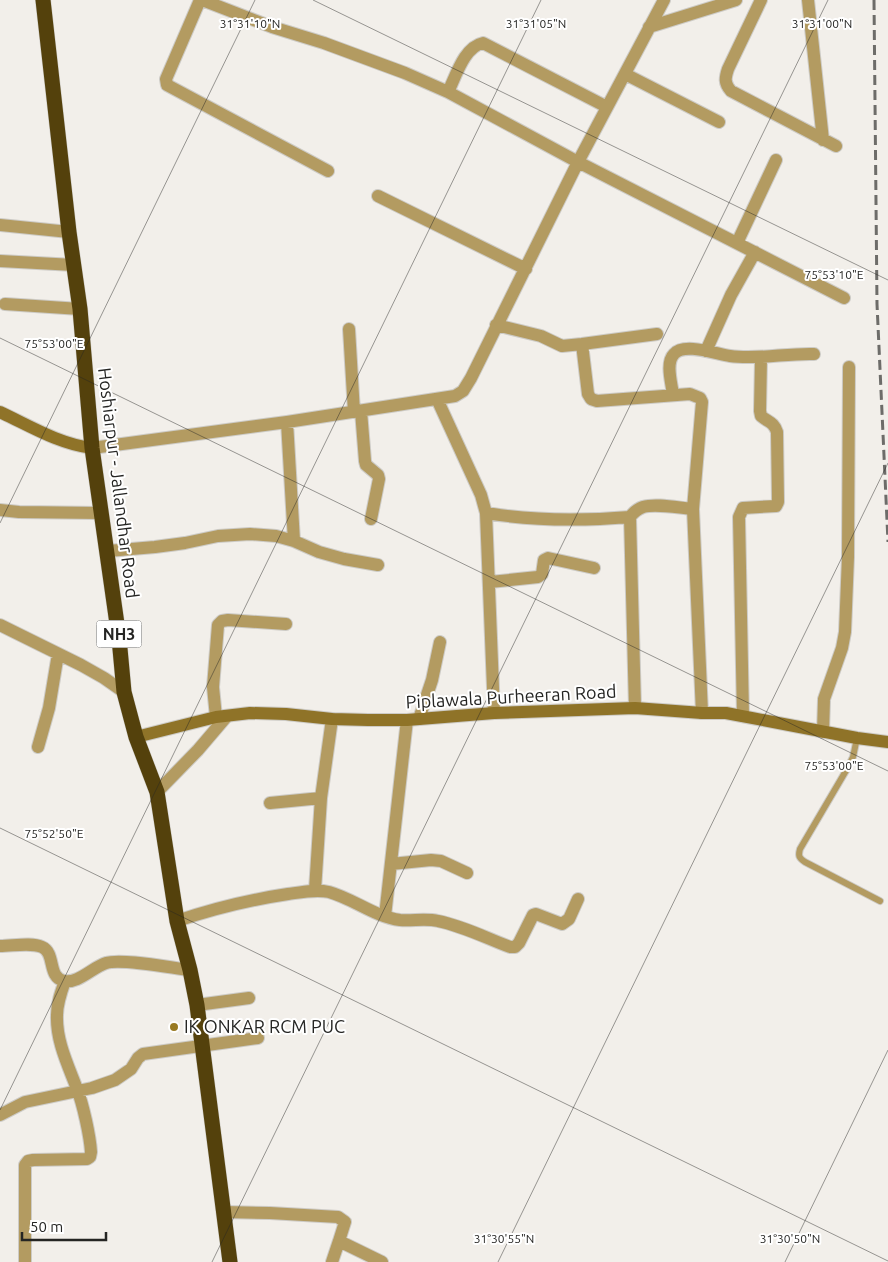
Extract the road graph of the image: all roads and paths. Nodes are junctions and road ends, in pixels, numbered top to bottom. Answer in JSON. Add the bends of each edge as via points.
{"nodes":[{"id":1,"x":43,"y":0,"type":"edge"},
{"id":2,"x":201,"y":0,"type":"edge"},
{"id":3,"x":664,"y":0,"type":"edge"},
{"id":4,"x":736,"y":0,"type":"edge"},
{"id":5,"x":761,"y":0,"type":"edge"},
{"id":6,"x":808,"y":0,"type":"edge"},
{"id":7,"x":649,"y":27,"type":"junction"},
{"id":8,"x":625,"y":74,"type":"junction"},
{"id":9,"x":448,"y":92,"type":"junction"},
{"id":10,"x":607,"y":107,"type":"junction"},
{"id":11,"x":719,"y":122,"type":"dead end"},
{"id":12,"x":824,"y":140,"type":"junction"},
{"id":13,"x":836,"y":146,"type":"dead end"},
{"id":14,"x":776,"y":160,"type":"dead end"},
{"id":15,"x":578,"y":162,"type":"junction"},
{"id":16,"x":328,"y":171,"type":"dead end"},
{"id":17,"x":378,"y":196,"type":"dead end"},
{"id":18,"x":0,"y":225,"type":"edge"},
{"id":19,"x":69,"y":232,"type":"junction"},
{"id":20,"x":737,"y":243,"type":"junction"},
{"id":21,"x":755,"y":252,"type":"junction"},
{"id":22,"x":0,"y":261,"type":"edge"},
{"id":23,"x":74,"y":265,"type":"junction"},
{"id":24,"x":526,"y":269,"type":"junction"},
{"id":25,"x":844,"y":298,"type":"dead end"},
{"id":26,"x":5,"y":304,"type":"dead end"},
{"id":27,"x":80,"y":309,"type":"junction"},
{"id":28,"x":496,"y":325,"type":"junction"},
{"id":29,"x":349,"y":329,"type":"dead end"},
{"id":30,"x":657,"y":334,"type":"dead end"},
{"id":31,"x":582,"y":344,"type":"junction"},
{"id":32,"x":706,"y":351,"type":"junction"},
{"id":33,"x":814,"y":354,"type":"dead end"},
{"id":34,"x":761,"y":358,"type":"junction"},
{"id":35,"x":849,"y":367,"type":"dead end"},
{"id":36,"x":673,"y":395,"type":"junction"},
{"id":37,"x":437,"y":399,"type":"junction"},
{"id":38,"x":357,"y":411,"type":"junction"},
{"id":39,"x":0,"y":412,"type":"edge"},
{"id":40,"x":287,"y":422,"type":"junction"},
{"id":41,"x":92,"y":448,"type":"junction"},
{"id":42,"x":693,"y":509,"type":"junction"},
{"id":43,"x":0,"y":510,"type":"edge"},
{"id":44,"x":100,"y":513,"type":"junction"},
{"id":45,"x":486,"y":513,"type":"junction"},
{"id":46,"x":630,"y":517,"type":"junction"},
{"id":47,"x":371,"y":519,"type":"dead end"},
{"id":48,"x":294,"y":541,"type":"junction"},
{"id":49,"x":108,"y":551,"type":"junction"},
{"id":50,"x":378,"y":565,"type":"dead end"},
{"id":51,"x":594,"y":568,"type":"dead end"},
{"id":52,"x":490,"y":582,"type":"junction"},
{"id":53,"x":286,"y":624,"type":"dead end"},
{"id":54,"x":0,"y":625,"type":"edge"},
{"id":55,"x":440,"y":642,"type":"dead end"},
{"id":56,"x":58,"y":654,"type":"junction"},
{"id":57,"x":124,"y":692,"type":"junction"},
{"id":58,"x":635,"y":708,"type":"junction"},
{"id":59,"x":494,"y":712,"type":"junction"},
{"id":60,"x":702,"y":713,"type":"junction"},
{"id":61,"x":222,"y":716,"type":"junction"},
{"id":62,"x":743,"y":716,"type":"junction"},
{"id":63,"x":332,"y":719,"type":"junction"},
{"id":64,"x":413,"y":719,"type":"junction"},
{"id":65,"x":823,"y":732,"type":"junction"},
{"id":66,"x":136,"y":737,"type":"junction"},
{"id":67,"x":857,"y":738,"type":"junction"},
{"id":68,"x":888,"y":742,"type":"edge"},
{"id":69,"x":38,"y":747,"type":"dead end"},
{"id":70,"x":157,"y":792,"type":"junction"},
{"id":71,"x":320,"y":798,"type":"junction"},
{"id":72,"x":270,"y":803,"type":"dead end"},
{"id":73,"x":391,"y":864,"type":"junction"},
{"id":74,"x":468,"y":873,"type":"dead end"},
{"id":75,"x":315,"y":890,"type":"junction"},
{"id":76,"x":578,"y":899,"type":"dead end"},
{"id":77,"x":880,"y":901,"type":"dead end"},
{"id":78,"x":385,"y":916,"type":"junction"},
{"id":79,"x":177,"y":920,"type":"junction"},
{"id":80,"x":0,"y":946,"type":"edge"},
{"id":81,"x":190,"y":970,"type":"junction"},
{"id":82,"x":65,"y":981,"type":"junction"},
{"id":83,"x":249,"y":998,"type":"dead end"},
{"id":84,"x":196,"y":1005,"type":"junction"},
{"id":85,"x":258,"y":1038,"type":"dead end"},
{"id":86,"x":202,"y":1045,"type":"junction"},
{"id":87,"x":78,"y":1091,"type":"junction"},
{"id":88,"x":0,"y":1115,"type":"edge"},
{"id":89,"x":224,"y":1212,"type":"junction"},
{"id":90,"x":339,"y":1241,"type":"junction"},
{"id":91,"x":25,"y":1262,"type":"edge"},
{"id":92,"x":230,"y":1262,"type":"edge"},
{"id":93,"x":332,"y":1262,"type":"edge"},
{"id":94,"x":382,"y":1262,"type":"edge"}],
"edges":[{"from":1,"to":19,"type":"highway","name":"Hoshiarpur - Jallandhar Road","number":"NH3"},
{"from":2,"to":9,"type":"street","via":[[370,59]]},
{"from":2,"to":16,"type":"street","via":[[166,79],[167,85]]},
{"from":3,"to":7,"type":"street"},
{"from":4,"to":7,"type":"street"},
{"from":5,"to":12,"type":"street","via":[[728,68],[726,85],[731,91]]},
{"from":6,"to":12,"type":"street"},
{"from":7,"to":8,"type":"street"},
{"from":8,"to":10,"type":"street"},
{"from":8,"to":11,"type":"street"},
{"from":9,"to":10,"type":"street","via":[[467,53],[483,43]]},
{"from":9,"to":15,"type":"street"},
{"from":10,"to":15,"type":"street"},
{"from":12,"to":13,"type":"street"},
{"from":14,"to":20,"type":"street"},
{"from":15,"to":20,"type":"street"},
{"from":15,"to":24,"type":"street"},
{"from":17,"to":24,"type":"street"},
{"from":18,"to":19,"type":"street"},
{"from":19,"to":23,"type":"highway","name":"Hoshiarpur - Jallandhar Road","number":"NH3"},
{"from":20,"to":21,"type":"street"},
{"from":21,"to":25,"type":"street"},
{"from":21,"to":32,"type":"street"},
{"from":22,"to":23,"type":"street"},
{"from":23,"to":27,"type":"highway","name":"Hoshiarpur - Jallandhar Road","number":"NH3"},
{"from":24,"to":28,"type":"street"},
{"from":26,"to":27,"type":"street"},
{"from":27,"to":41,"type":"highway","name":"Hoshiarpur - Jallandhar Road","number":"NH3"},
{"from":28,"to":31,"type":"street","via":[[541,336],[558,345]]},
{"from":28,"to":37,"type":"street","via":[[463,391]]},
{"from":29,"to":38,"type":"street"},
{"from":30,"to":31,"type":"street"},
{"from":31,"to":36,"type":"street","via":[[591,399]]},
{"from":32,"to":34,"type":"street"},
{"from":32,"to":36,"type":"street","via":[[692,349],[674,353],[669,366]]},
{"from":33,"to":34,"type":"street"},
{"from":34,"to":62,"type":"street","via":[[761,416],[771,421],[777,432],[778,502],[771,508],[743,508],[739,517]]},
{"from":35,"to":65,"type":"street","via":[[845,632],[824,699]]},
{"from":36,"to":42,"type":"street","via":[[696,396],[702,402]]},
{"from":37,"to":38,"type":"street"},
{"from":37,"to":45,"type":"street"},
{"from":38,"to":40,"type":"street"},
{"from":38,"to":47,"type":"street","via":[[366,465],[379,479]]},
{"from":39,"to":41,"type":"street","via":[[61,441]]},
{"from":40,"to":41,"type":"street"},
{"from":40,"to":48,"type":"street"},
{"from":41,"to":44,"type":"highway","name":"Hoshiarpur - Jallandhar Road","number":"NH3"},
{"from":42,"to":46,"type":"street","via":[[642,507]]},
{"from":42,"to":60,"type":"street"},
{"from":43,"to":44,"type":"street"},
{"from":44,"to":49,"type":"highway","name":"Hoshiarpur - Jallandhar Road","number":"NH3"},
{"from":45,"to":46,"type":"street","via":[[568,520]]},
{"from":45,"to":52,"type":"street"},
{"from":46,"to":58,"type":"street"},
{"from":48,"to":49,"type":"street","via":[[250,534]]},
{"from":48,"to":50,"type":"street","via":[[319,552]]},
{"from":49,"to":57,"type":"highway","name":"Hoshiarpur - Jallandhar Road","number":"NH3"},
{"from":51,"to":52,"type":"street","via":[[548,558],[544,560],[542,574],[538,577]]},
{"from":52,"to":59,"type":"street"},
{"from":53,"to":61,"type":"street","via":[[228,620],[218,625],[212,687]]},
{"from":54,"to":56,"type":"street"},
{"from":55,"to":64,"type":"street","via":[[432,680]]},
{"from":56,"to":57,"type":"street"},
{"from":56,"to":69,"type":"street","via":[[49,708]]},
{"from":57,"to":66,"type":"highway","name":"Hoshiarpur - Jallandhar Road","number":"NH3"},
{"from":58,"to":59,"type":"street","name":"Piplawala Purheeran Road"},
{"from":58,"to":60,"type":"street","name":"Piplawala Purheeran Road"},
{"from":59,"to":64,"type":"street","name":"Piplawala Purheeran Road"},
{"from":60,"to":62,"type":"street","name":"Piplawala Purheeran Road"},
{"from":61,"to":63,"type":"street","name":"Piplawala Purheeran Road","via":[[250,713]]},
{"from":61,"to":66,"type":"street","name":"Piplawala Purheeran Road"},
{"from":61,"to":70,"type":"street","via":[[198,750]]},
{"from":62,"to":65,"type":"street","name":"Piplawala Purheeran Road"},
{"from":63,"to":64,"type":"street","name":"Piplawala Purheeran Road"},
{"from":63,"to":71,"type":"street"},
{"from":64,"to":73,"type":"street"},
{"from":65,"to":67,"type":"street","name":"Piplawala Purheeran Road"},
{"from":66,"to":70,"type":"highway","name":"Hoshiarpur - Jallandhar Road","number":"NH3"},
{"from":67,"to":68,"type":"street","name":"Piplawala Purheeran Road"},
{"from":67,"to":77,"type":"lane","via":[[847,769],[798,855],[805,862]]},
{"from":70,"to":79,"type":"highway","name":"Hoshiarpur - Jallandhar Road","number":"NH3"},
{"from":71,"to":72,"type":"street"},
{"from":71,"to":75,"type":"street"},
{"from":73,"to":74,"type":"street","via":[[441,861]]},
{"from":73,"to":78,"type":"street"},
{"from":75,"to":78,"type":"street","via":[[341,896]]},
{"from":75,"to":79,"type":"street","via":[[227,905]]},
{"from":76,"to":78,"type":"street","via":[[569,919],[562,924],[533,915],[515,947],[436,920],[401,920]]},
{"from":79,"to":81,"type":"highway","name":"Hoshiarpur - Jallandhar Road","number":"NH3"},
{"from":80,"to":82,"type":"street","via":[[45,948],[57,978]]},
{"from":81,"to":82,"type":"street","via":[[107,962]]},
{"from":81,"to":84,"type":"highway","name":"Hoshiarpur - Jallandhar Road","number":"NH3"},
{"from":82,"to":87,"type":"street","via":[[57,1015],[58,1035]]},
{"from":83,"to":84,"type":"street"},
{"from":84,"to":86,"type":"highway","name":"Hoshiarpur - Jallandhar Road","number":"NH3"},
{"from":85,"to":86,"type":"street"},
{"from":86,"to":87,"type":"street","via":[[143,1054],[131,1069],[115,1080]]},
{"from":86,"to":89,"type":"highway","name":"Hoshiarpur - Jallandhar Road","number":"NH3"},
{"from":87,"to":88,"type":"street","via":[[25,1102]]},
{"from":87,"to":91,"type":"street","via":[[91,1152],[87,1159],[33,1160],[25,1165]]},
{"from":89,"to":90,"type":"street","via":[[338,1217],[345,1222]]},
{"from":89,"to":92,"type":"highway","name":"Hoshiarpur - Jallandhar Road","number":"NH3"},
{"from":90,"to":93,"type":"street"},
{"from":90,"to":94,"type":"street"}]}
